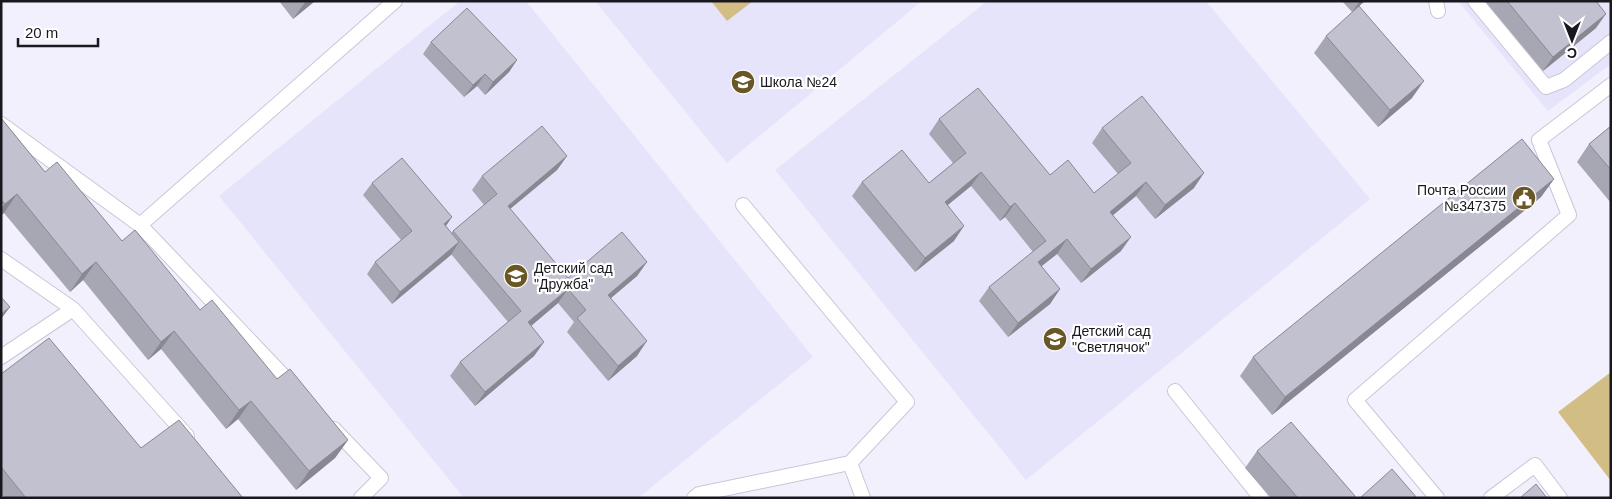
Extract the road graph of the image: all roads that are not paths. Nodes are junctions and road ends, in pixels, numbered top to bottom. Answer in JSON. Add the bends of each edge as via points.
{"nodes":[{"id":1,"x":395,"y":1,"type":"edge"},
{"id":2,"x":1475,"y":1,"type":"edge"},
{"id":3,"x":1611,"y":42,"type":"edge"},
{"id":4,"x":1611,"y":85,"type":"edge"},
{"id":5,"x":1,"y":124,"type":"edge"},
{"id":6,"x":743,"y":205,"type":"dead end"},
{"id":7,"x":140,"y":225,"type":"junction"},
{"id":8,"x":1,"y":259,"type":"edge"},
{"id":9,"x":73,"y":309,"type":"junction"},
{"id":10,"x":1,"y":358,"type":"edge"},
{"id":11,"x":1175,"y":391,"type":"dead end"},
{"id":12,"x":305,"y":399,"type":"edge"},
{"id":13,"x":326,"y":420,"type":"edge"},
{"id":14,"x":197,"y":447,"type":"edge"},
{"id":15,"x":850,"y":463,"type":"junction"},
{"id":16,"x":361,"y":498,"type":"edge"},
{"id":17,"x":694,"y":498,"type":"edge"},
{"id":18,"x":863,"y":498,"type":"edge"},
{"id":19,"x":1261,"y":498,"type":"edge"},
{"id":20,"x":1437,"y":498,"type":"edge"},
{"id":21,"x":1491,"y":498,"type":"edge"},
{"id":22,"x":1560,"y":498,"type":"edge"}],
"edges":[{"from":1,"to":7,"type":"lane"},
{"from":2,"to":3,"type":"lane","via":[[1546,87],[1564,80]]},
{"from":4,"to":20,"type":"lane","via":[[1539,140],[1569,215],[1355,400]]},
{"from":5,"to":7,"type":"lane"},
{"from":6,"to":15,"type":"lane","via":[[907,402]]},
{"from":7,"to":12,"type":"lane"},
{"from":8,"to":9,"type":"lane"},
{"from":9,"to":10,"type":"lane"},
{"from":9,"to":14,"type":"lane"},
{"from":11,"to":19,"type":"lane"},
{"from":13,"to":16,"type":"lane","via":[[381,478]]},
{"from":15,"to":17,"type":"lane","via":[[699,494]]},
{"from":15,"to":18,"type":"lane"},
{"from":21,"to":22,"type":"lane","via":[[1534,465]]}]}
